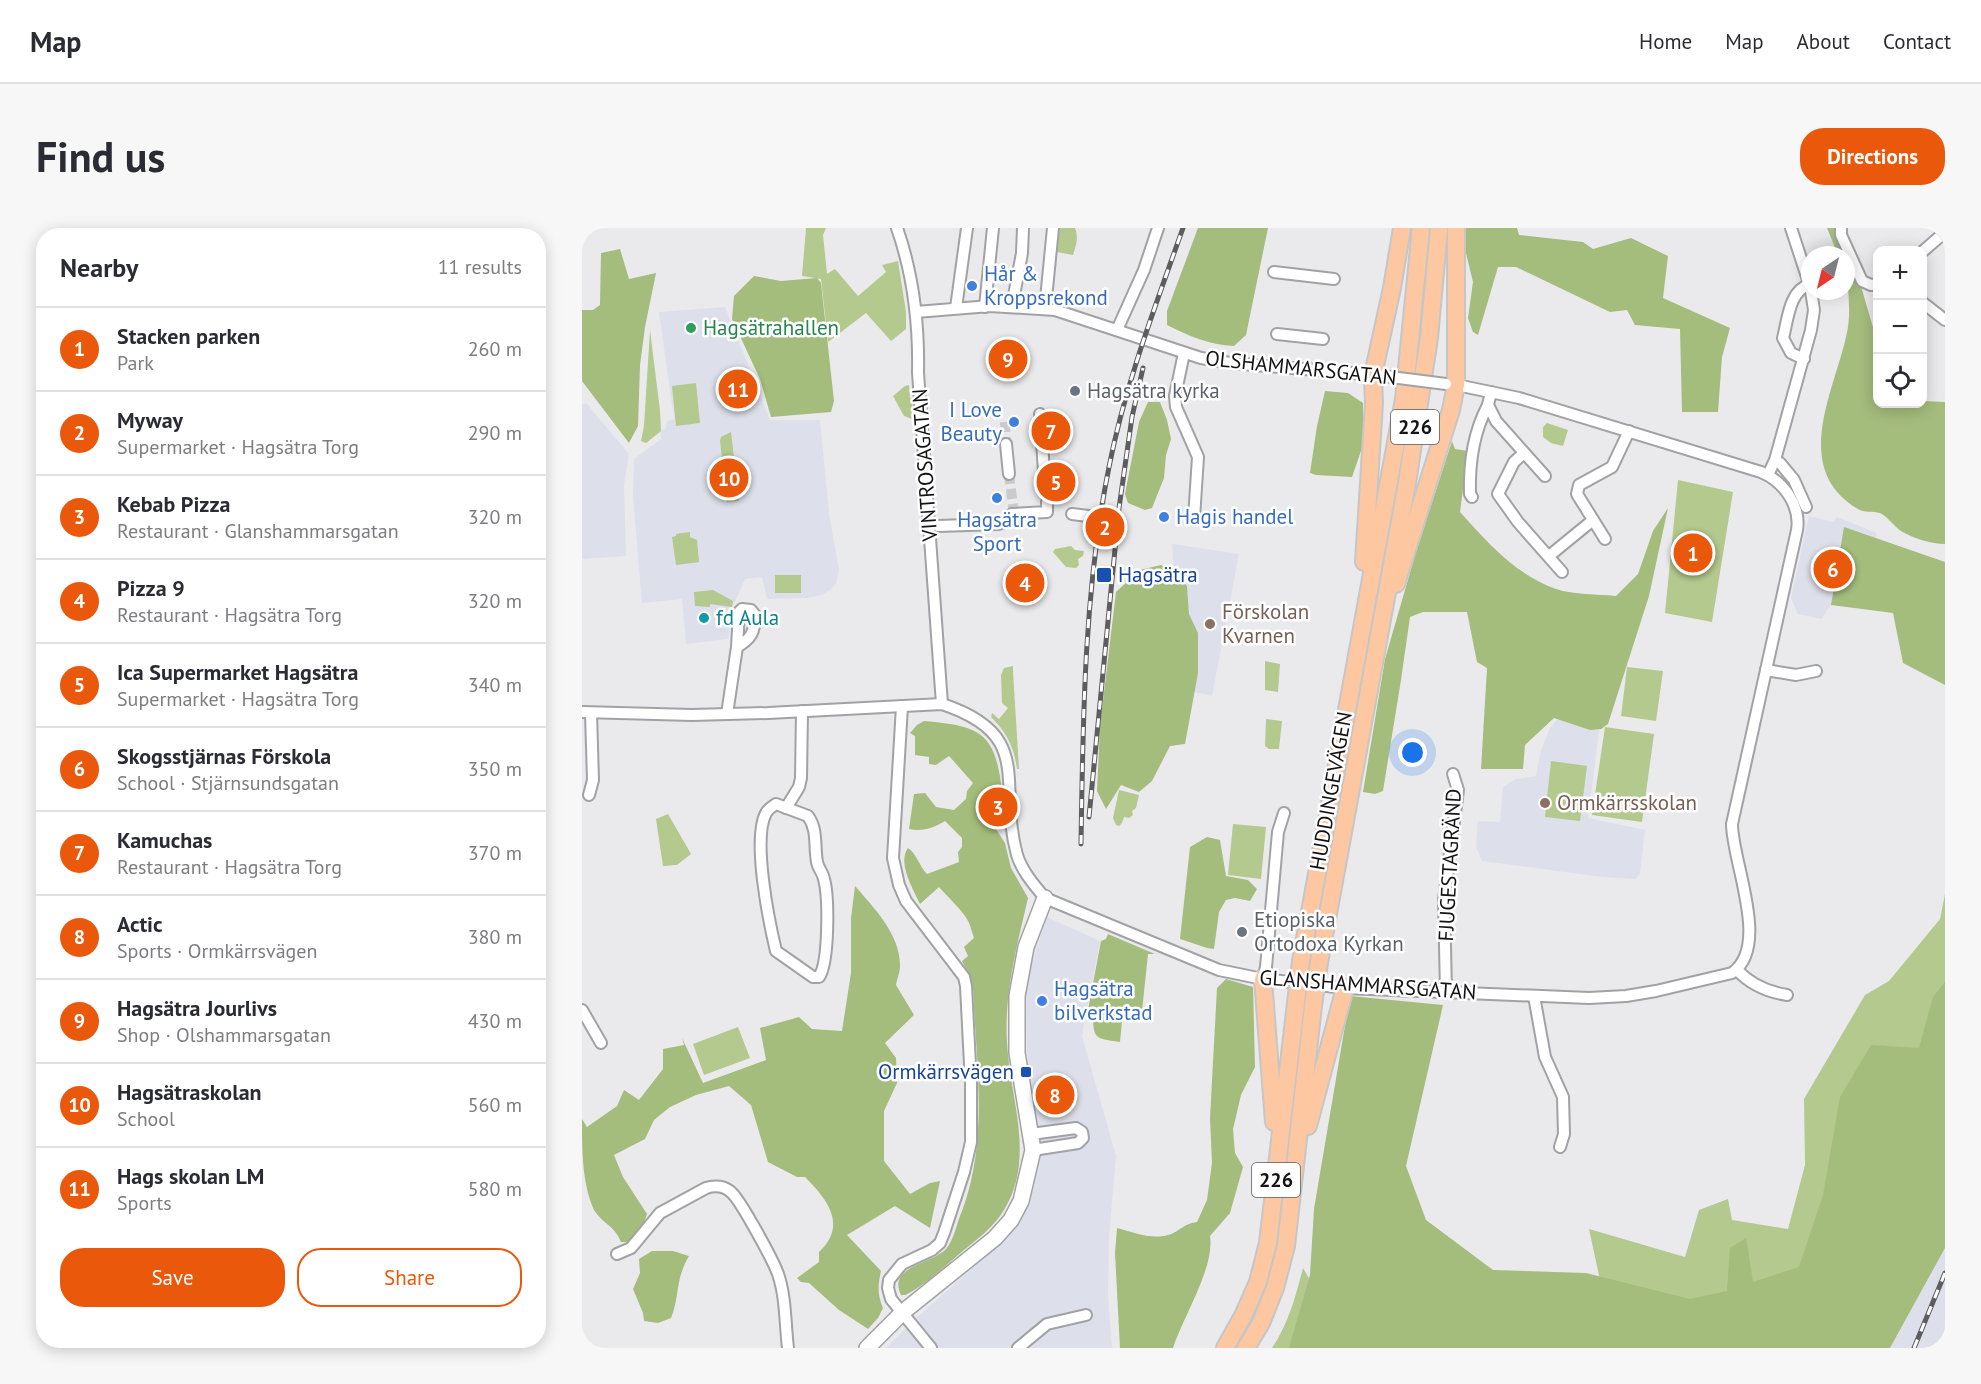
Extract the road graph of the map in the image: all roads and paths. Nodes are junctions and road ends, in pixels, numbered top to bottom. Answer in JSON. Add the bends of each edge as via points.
{"nodes":[{"id":1,"x":897,"y":228,"type":"edge"},
{"id":2,"x":967,"y":228,"type":"edge"},
{"id":3,"x":993,"y":228,"type":"edge"},
{"id":4,"x":1023,"y":228,"type":"edge"},
{"id":5,"x":1053,"y":228,"type":"edge"},
{"id":6,"x":1158,"y":228,"type":"edge"},
{"id":7,"x":1402,"y":228,"type":"edge"},
{"id":8,"x":1421,"y":228,"type":"edge"},
{"id":9,"x":1439,"y":228,"type":"edge"},
{"id":10,"x":1456,"y":228,"type":"edge"},
{"id":11,"x":1791,"y":228,"type":"edge"},
{"id":12,"x":1841,"y":228,"type":"edge"},
{"id":13,"x":1945,"y":232,"type":"edge"},
{"id":14,"x":1927,"y":248,"type":"edge"},
{"id":15,"x":1801,"y":258,"type":"edge"},
{"id":16,"x":1274,"y":272,"type":"dead end"},
{"id":17,"x":1334,"y":279,"type":"dead end"},
{"id":18,"x":1873,"y":285,"type":"edge"},
{"id":19,"x":1801,"y":288,"type":"edge"},
{"id":20,"x":1812,"y":300,"type":"edge"},
{"id":21,"x":1927,"y":305,"type":"edge"},
{"id":22,"x":985,"y":306,"type":"junction"},
{"id":23,"x":1012,"y":306,"type":"junction"},
{"id":24,"x":956,"y":308,"type":"junction"},
{"id":25,"x":1046,"y":309,"type":"junction"},
{"id":26,"x":916,"y":312,"type":"junction"},
{"id":27,"x":1945,"y":320,"type":"edge"},
{"id":28,"x":1118,"y":330,"type":"junction"},
{"id":29,"x":1277,"y":334,"type":"dead end"},
{"id":30,"x":1323,"y":339,"type":"dead end"},
{"id":31,"x":1184,"y":353,"type":"junction"},
{"id":32,"x":1804,"y":359,"type":"junction"},
{"id":33,"x":1378,"y":376,"type":"junction"},
{"id":34,"x":1451,"y":384,"type":"junction"},
{"id":35,"x":1491,"y":392,"type":"junction"},
{"id":36,"x":1488,"y":405,"type":"junction"},
{"id":37,"x":1629,"y":431,"type":"junction"},
{"id":38,"x":1042,"y":442,"type":"tunnel mouth"},
{"id":39,"x":1006,"y":444,"type":"tunnel mouth"},
{"id":40,"x":1524,"y":453,"type":"junction"},
{"id":41,"x":1780,"y":463,"type":"dead end"},
{"id":42,"x":1044,"y":472,"type":"tunnel mouth"},
{"id":43,"x":1009,"y":474,"type":"tunnel mouth"},
{"id":44,"x":1768,"y":475,"type":"junction"},
{"id":45,"x":1545,"y":476,"type":"dead end"},
{"id":46,"x":1472,"y":497,"type":"dead end"},
{"id":47,"x":1047,"y":502,"type":"dead end"},
{"id":48,"x":1806,"y":507,"type":"dead end"},
{"id":49,"x":1072,"y":514,"type":"dead end"},
{"id":50,"x":1096,"y":517,"type":"tunnel mouth"},
{"id":51,"x":1194,"y":518,"type":"dead end"},
{"id":52,"x":1593,"y":520,"type":"junction"},
{"id":53,"x":938,"y":526,"type":"dead end"},
{"id":54,"x":1605,"y":539,"type":"dead end"},
{"id":55,"x":1549,"y":556,"type":"junction"},
{"id":56,"x":1562,"y":572,"type":"dead end"},
{"id":57,"x":1367,"y":596,"type":"junction"},
{"id":58,"x":1380,"y":624,"type":"junction"},
{"id":59,"x":737,"y":647,"type":"dead end"},
{"id":60,"x":1766,"y":670,"type":"junction"},
{"id":61,"x":1816,"y":671,"type":"dead end"},
{"id":62,"x":942,"y":704,"type":"junction"},
{"id":63,"x":902,"y":706,"type":"junction"},
{"id":64,"x":802,"y":711,"type":"junction"},
{"id":65,"x":587,"y":713,"type":"edge"},
{"id":66,"x":727,"y":714,"type":"junction"},
{"id":67,"x":1454,"y":774,"type":"dead end"},
{"id":68,"x":588,"y":795,"type":"dead end"},
{"id":69,"x":786,"y":808,"type":"junction"},
{"id":70,"x":1284,"y":813,"type":"dead end"},
{"id":71,"x":1045,"y":897,"type":"junction"},
{"id":72,"x":1737,"y":970,"type":"junction"},
{"id":73,"x":1263,"y":979,"type":"junction"},
{"id":74,"x":1346,"y":988,"type":"junction"},
{"id":75,"x":1446,"y":992,"type":"junction"},
{"id":76,"x":1787,"y":995,"type":"dead end"},
{"id":77,"x":1534,"y":996,"type":"junction"},
{"id":78,"x":582,"y":1010,"type":"edge"},
{"id":79,"x":601,"y":1043,"type":"dead end"},
{"id":80,"x":1031,"y":1134,"type":"junction"},
{"id":81,"x":1560,"y":1147,"type":"dead end"},
{"id":82,"x":1033,"y":1150,"type":"junction"},
{"id":83,"x":1295,"y":1177,"type":"junction"},
{"id":84,"x":1275,"y":1190,"type":"junction"},
{"id":85,"x":617,"y":1254,"type":"dead end"},
{"id":86,"x":903,"y":1312,"type":"junction"},
{"id":87,"x":1086,"y":1315,"type":"dead end"},
{"id":88,"x":788,"y":1348,"type":"edge"},
{"id":89,"x":867,"y":1348,"type":"edge"},
{"id":90,"x":931,"y":1348,"type":"edge"},
{"id":91,"x":1018,"y":1348,"type":"edge"},
{"id":92,"x":1225,"y":1348,"type":"edge"},
{"id":93,"x":1246,"y":1348,"type":"edge"}],
"edges":[{"from":1,"to":26,"type":"street","name":"VINTROSAGATAN"},
{"from":2,"to":24,"type":"street"},
{"from":3,"to":22,"type":"street"},
{"from":4,"to":23,"type":"street"},
{"from":5,"to":25,"type":"street"},
{"from":6,"to":28,"type":"street"},
{"from":7,"to":33,"type":"main road"},
{"from":8,"to":57,"type":"main road","name":"HUDDINGEVÄGEN","number":"226","via":[[1404,399]]},
{"from":9,"to":58,"type":"main road","name":"HUDDINGEVÄGEN","number":"226","via":[[1426,360]]},
{"from":10,"to":34,"type":"main road"},
{"from":11,"to":15,"type":"street"},
{"from":12,"to":18,"type":"street","via":[[1862,281]]},
{"from":13,"to":14,"type":"street"},
{"from":16,"to":17,"type":"street"},
{"from":19,"to":32,"type":"street","via":[[1795,295],[1783,338],[1791,353]]},
{"from":20,"to":32,"type":"street","via":[[1813,322]]},
{"from":21,"to":27,"type":"street"},
{"from":22,"to":23,"type":"street","name":"OLSHAMMARSGATAN"},
{"from":22,"to":24,"type":"street","name":"OLSHAMMARSGATAN"},
{"from":23,"to":25,"type":"street","name":"OLSHAMMARSGATAN"},
{"from":24,"to":26,"type":"street","name":"OLSHAMMARSGATAN"},
{"from":25,"to":28,"type":"street","name":"OLSHAMMARSGATAN"},
{"from":26,"to":62,"type":"street","name":"VINTROSAGATAN"},
{"from":28,"to":31,"type":"street","name":"OLSHAMMARSGATAN"},
{"from":29,"to":30,"type":"street","name":"OLSHAMMARSGATAN"},
{"from":31,"to":33,"type":"street","name":"OLSHAMMARSGATAN","via":[[1230,363]]},
{"from":31,"to":51,"type":"street","via":[[1174,396],[1198,457]]},
{"from":32,"to":44,"type":"street"},
{"from":33,"to":34,"type":"street","name":"OLSHAMMARSGATAN","bridge":true},
{"from":33,"to":57,"type":"main road","via":[[1364,571]]},
{"from":34,"to":35,"type":"street","name":"OLSHAMMARSGATAN"},
{"from":34,"to":58,"type":"main road","via":[[1451,410]]},
{"from":35,"to":36,"type":"street"},
{"from":35,"to":37,"type":"street","name":"OLSHAMMARSGATAN"},
{"from":36,"to":40,"type":"street","via":[[1496,421]]},
{"from":36,"to":46,"type":"street","via":[[1471,452]]},
{"from":37,"to":44,"type":"street","name":"OLSHAMMARSGATAN"},
{"from":37,"to":52,"type":"street","via":[[1612,467],[1577,489]]},
{"from":38,"to":42,"type":"street"},
{"from":39,"to":43,"type":"street"},
{"from":40,"to":45,"type":"street"},
{"from":40,"to":55,"type":"street","via":[[1514,462],[1498,494]]},
{"from":41,"to":48,"type":"street","via":[[1794,480]]},
{"from":44,"to":60,"type":"street","via":[[1793,502],[1798,522]]},
{"from":47,"to":53,"type":"street","via":[[1047,512],[1012,514],[1010,524]]},
{"from":49,"to":50,"type":"street"},
{"from":52,"to":54,"type":"street"},
{"from":52,"to":55,"type":"street"},
{"from":55,"to":56,"type":"street"},
{"from":57,"to":84,"type":"main road","name":"HUDDINGEVÄGEN","number":"226","bridge":true,"via":[[1301,961]]},
{"from":58,"to":83,"type":"main road","name":"HUDDINGEVÄGEN","number":"226","bridge":true,"via":[[1319,963]]},
{"from":59,"to":66,"type":"street"},
{"from":60,"to":61,"type":"street","via":[[1796,675]]},
{"from":60,"to":72,"type":"street","via":[[1732,825],[1748,903],[1749,928],[1746,951]]},
{"from":62,"to":63,"type":"street","name":"GLANSHAMMARSGATAN"},
{"from":62,"to":71,"type":"street","name":"GLANSHAMMARSGATAN","via":[[972,716],[1000,741],[1008,771],[1018,857]]},
{"from":63,"to":64,"type":"street","name":"GLANSHAMMARSGATAN"},
{"from":63,"to":86,"type":"street","via":[[893,858],[906,901],[964,977],[972,1116],[964,1173],[940,1243],[902,1264],[889,1280],[891,1299]]},
{"from":64,"to":66,"type":"street","name":"GLANSHAMMARSGATAN"},
{"from":64,"to":69,"type":"street","via":[[801,778]]},
{"from":65,"to":66,"type":"street","name":"GLANSHAMMARSGATAN"},
{"from":65,"to":68,"type":"street","via":[[593,780]]},
{"from":67,"to":75,"type":"street","name":"FJUGESTAGRÄND","via":[[1458,790],[1444,900]]},
{"from":69,"to":69,"type":"street","via":[[810,818],[817,864],[824,879],[826,950],[819,977],[778,954],[770,926],[762,827],[767,811],[777,804]]},
{"from":70,"to":73,"type":"street","via":[[1278,832]]},
{"from":71,"to":73,"type":"street","name":"GLANSHAMMARSGATAN","via":[[1219,970]]},
{"from":71,"to":80,"type":"street","via":[[1026,947],[1015,1023]]},
{"from":72,"to":76,"type":"street","via":[[1767,991]]},
{"from":72,"to":77,"type":"street","name":"GLANSHAMMARSGATAN","via":[[1626,996]]},
{"from":73,"to":74,"type":"street","name":"GLANSHAMMARSGATAN"},
{"from":73,"to":84,"type":"main road","via":[[1274,1111]]},
{"from":74,"to":75,"type":"street","name":"GLANSHAMMARSGATAN"},
{"from":74,"to":83,"type":"main road"},
{"from":75,"to":77,"type":"street","name":"GLANSHAMMARSGATAN"},
{"from":77,"to":81,"type":"street","via":[[1545,1057],[1563,1097],[1564,1134]]},
{"from":78,"to":79,"type":"street"},
{"from":80,"to":82,"type":"street"},
{"from":80,"to":82,"type":"street","via":[[1076,1128],[1083,1138],[1078,1143]]},
{"from":82,"to":86,"type":"street","via":[[1021,1201],[1011,1220],[995,1238]]},
{"from":83,"to":93,"type":"main road","name":"HUDDINGEVÄGEN","number":"226","via":[[1286,1246],[1275,1288]]},
{"from":84,"to":92,"type":"main road","name":"HUDDINGEVÄGEN","number":"226","via":[[1258,1281]]},
{"from":85,"to":88,"type":"street","via":[[632,1248],[660,1214],[706,1188],[724,1188],[735,1198],[778,1273]]},
{"from":86,"to":89,"type":"street"},
{"from":86,"to":90,"type":"street"},
{"from":87,"to":91,"type":"street","via":[[1047,1324]]}]}
